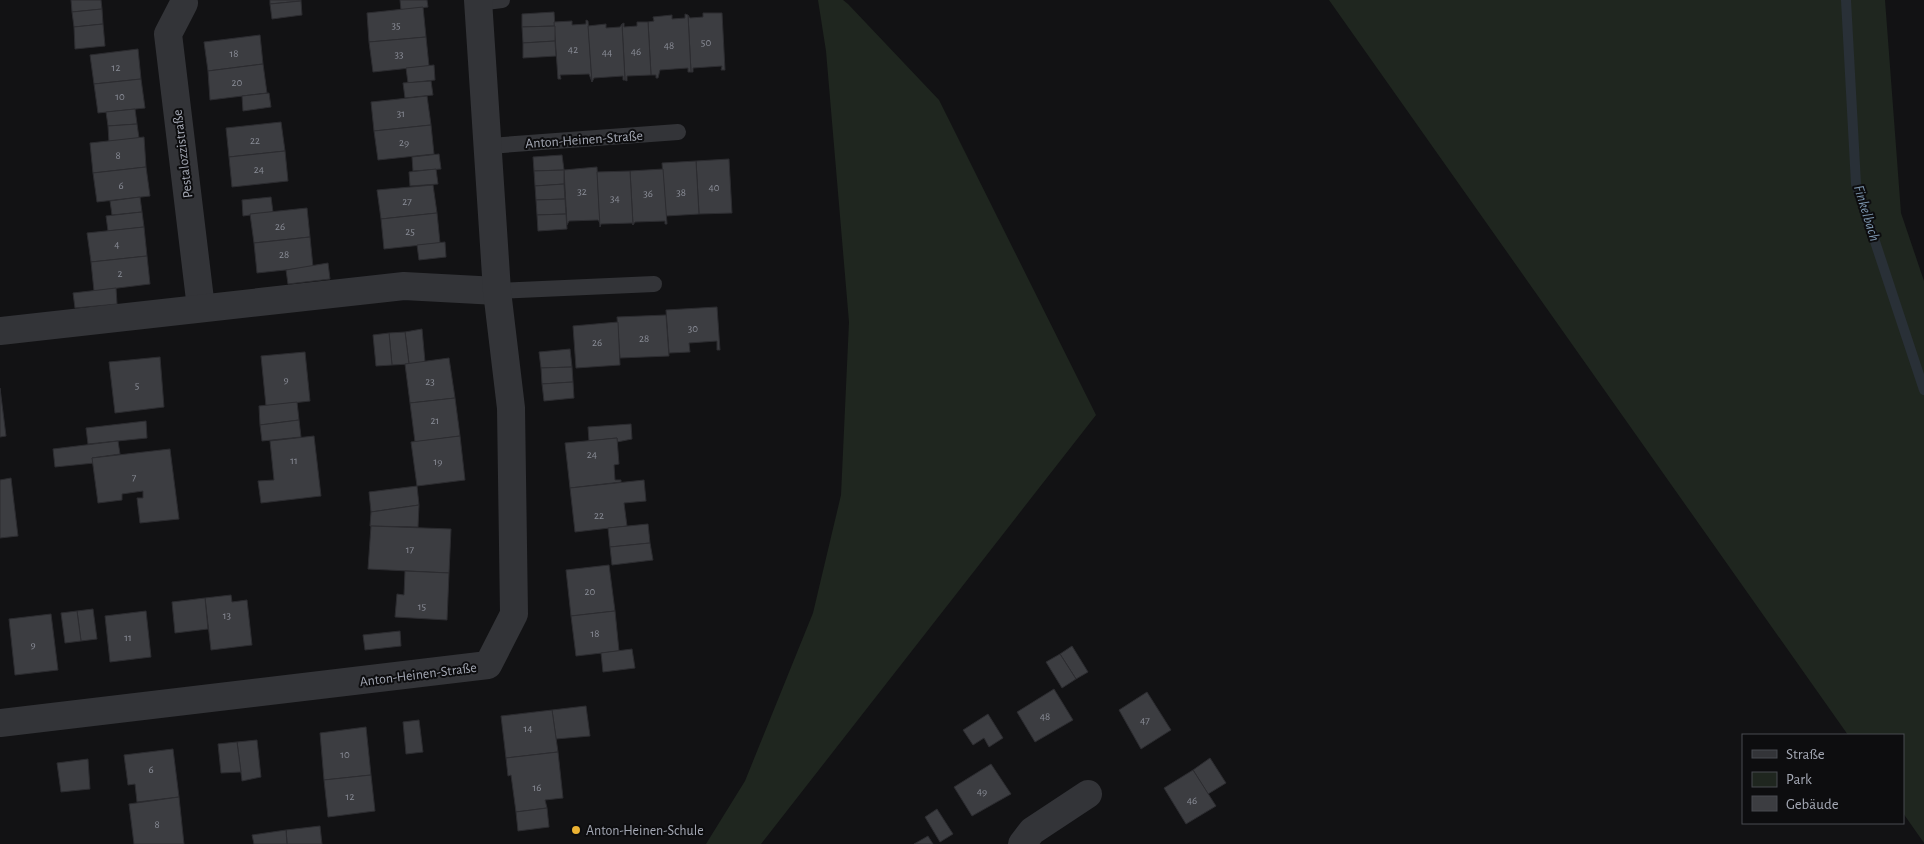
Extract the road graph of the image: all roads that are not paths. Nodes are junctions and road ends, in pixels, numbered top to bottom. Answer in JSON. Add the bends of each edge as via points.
{"nodes":[{"id":1,"x":486,"y":1,"type":"edge"},
{"id":2,"x":184,"y":3,"type":"dead end"},
{"id":3,"x":678,"y":132,"type":"dead end"},
{"id":4,"x":489,"y":146,"type":"junction"},
{"id":5,"x":654,"y":284,"type":"dead end"},
{"id":6,"x":497,"y":291,"type":"junction"},
{"id":7,"x":201,"y":308,"type":"junction"},
{"id":8,"x":0,"y":332,"type":"edge"},
{"id":9,"x":0,"y":723,"type":"edge"},
{"id":10,"x":1088,"y":794,"type":"dead end"},
{"id":11,"x":1022,"y":844,"type":"edge"}],
"edges":[{"from":1,"to":4,"type":"street","name":"Anton-Heinen-Straße"},
{"from":2,"to":7,"type":"street","name":"Pestalozzistraße","via":[[168,34]]},
{"from":3,"to":4,"type":"lane","name":"Anton-Heinen-Straße"},
{"from":4,"to":6,"type":"street","name":"Anton-Heinen-Straße"},
{"from":5,"to":6,"type":"lane"},
{"from":6,"to":7,"type":"street","via":[[404,286]]},
{"from":6,"to":9,"type":"street","name":"Anton-Heinen-Straße","via":[[511,408],[514,614],[488,665]]},
{"from":7,"to":8,"type":"street"},
{"from":10,"to":11,"type":"street","via":[[1032,831]]}]}
